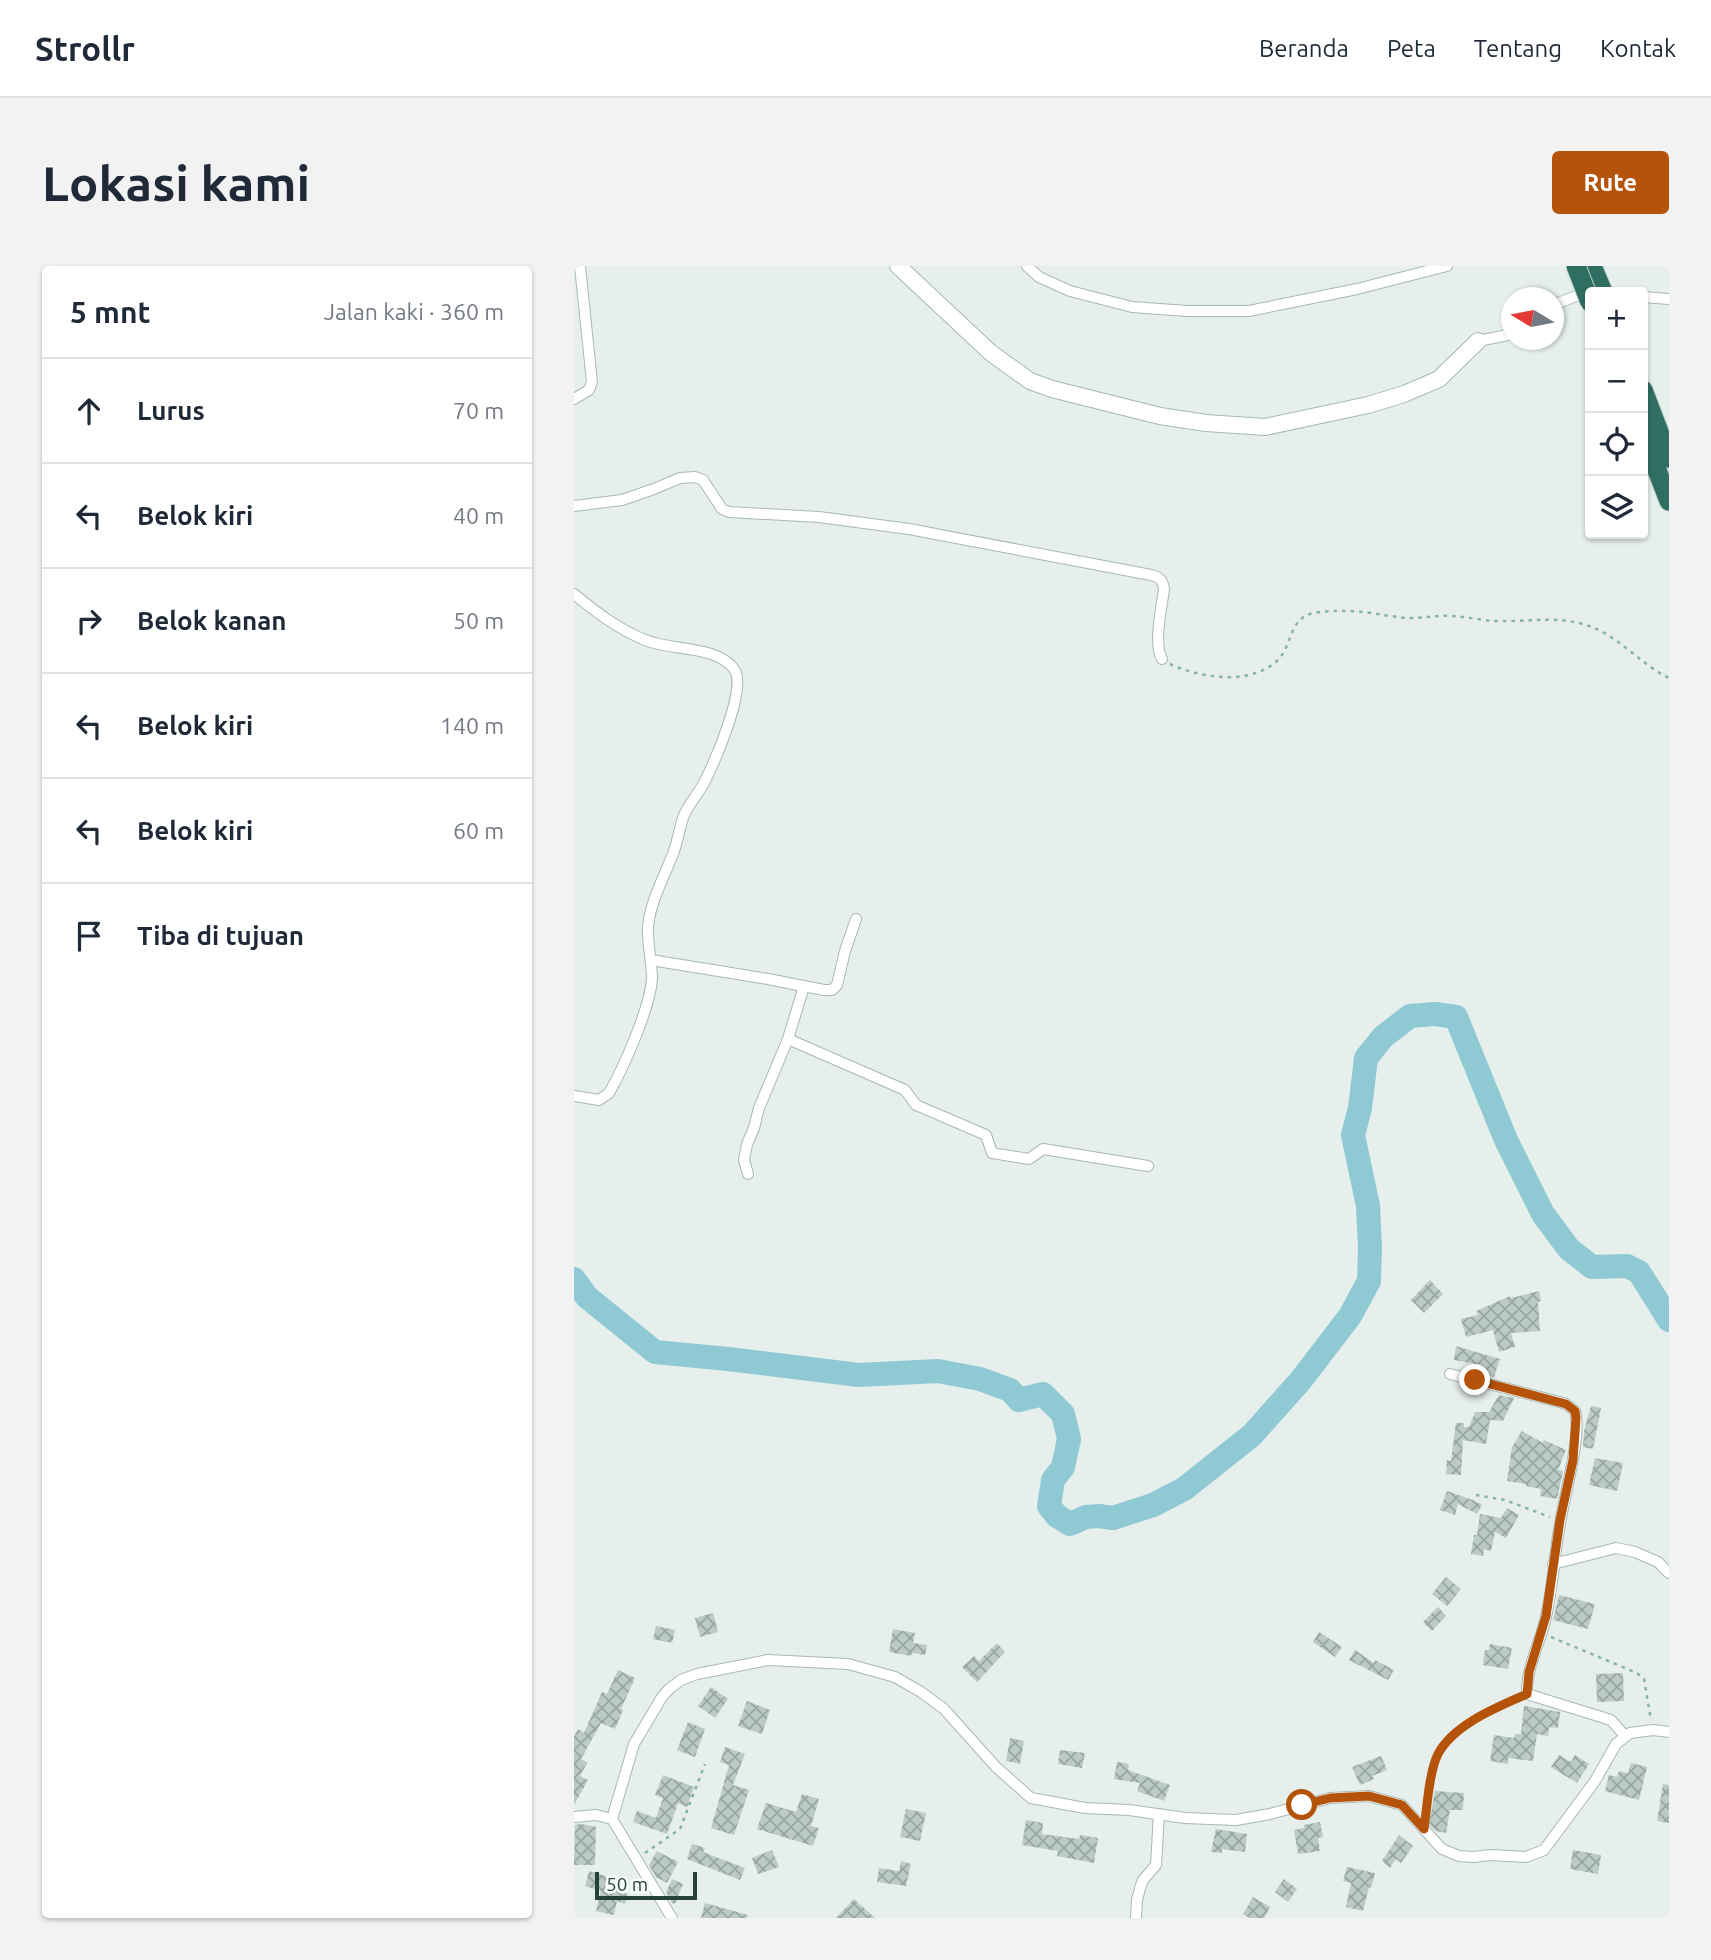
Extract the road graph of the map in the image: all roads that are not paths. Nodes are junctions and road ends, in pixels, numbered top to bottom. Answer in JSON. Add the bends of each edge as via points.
{"nodes":[{"id":1,"x":580,"y":266,"type":"edge"},
{"id":2,"x":898,"y":266,"type":"edge"},
{"id":3,"x":1027,"y":266,"type":"edge"},
{"id":4,"x":1447,"y":266,"type":"edge"},
{"id":5,"x":1576,"y":266,"type":"edge"},
{"id":6,"x":1592,"y":266,"type":"edge"},
{"id":7,"x":1601,"y":287,"type":"edge"},
{"id":8,"x":1585,"y":289,"type":"edge"},
{"id":9,"x":1585,"y":294,"type":"edge"},
{"id":10,"x":1648,"y":298,"type":"edge"},
{"id":11,"x":1669,"y":299,"type":"edge"},
{"id":12,"x":1564,"y":301,"type":"edge"},
{"id":13,"x":1501,"y":336,"type":"edge"},
{"id":14,"x":1478,"y":341,"type":"joint"},
{"id":15,"x":574,"y":399,"type":"edge"},
{"id":16,"x":1648,"y":403,"type":"edge"},
{"id":17,"x":1648,"y":447,"type":"edge"},
{"id":18,"x":1669,"y":458,"type":"edge"},
{"id":19,"x":1668,"y":500,"type":"edge"},
{"id":20,"x":574,"y":506,"type":"edge"},
{"id":21,"x":574,"y":594,"type":"edge"},
{"id":22,"x":1162,"y":659,"type":"road end"},
{"id":23,"x":856,"y":919,"type":"dead end"},
{"id":24,"x":651,"y":960,"type":"junction"},
{"id":25,"x":804,"y":986,"type":"junction"},
{"id":26,"x":788,"y":1039,"type":"junction"},
{"id":27,"x":574,"y":1096,"type":"edge"},
{"id":28,"x":1148,"y":1166,"type":"dead end"},
{"id":29,"x":748,"y":1174,"type":"dead end"},
{"id":30,"x":1450,"y":1374,"type":"dead end"},
{"id":31,"x":1553,"y":1564,"type":"junction"},
{"id":32,"x":1669,"y":1573,"type":"edge"},
{"id":33,"x":1669,"y":1732,"type":"edge"},
{"id":34,"x":1625,"y":1736,"type":"junction"},
{"id":35,"x":1159,"y":1814,"type":"junction"},
{"id":36,"x":574,"y":1817,"type":"edge"},
{"id":37,"x":612,"y":1819,"type":"junction"},
{"id":38,"x":672,"y":1918,"type":"edge"},
{"id":39,"x":1136,"y":1918,"type":"edge"}],
"edges":[{"from":1,"to":15,"type":"street","via":[[592,382],[589,390]]},
{"from":2,"to":14,"type":"street","via":[[985,348],[1030,381],[1160,416],[1206,423],[1265,427],[1368,405],[1439,380]]},
{"from":3,"to":4,"type":"street","via":[[1070,291],[1132,307],[1212,311],[1249,311]]},
{"from":5,"to":8,"type":"highway","bridge":true},
{"from":6,"to":7,"type":"highway"},
{"from":9,"to":12,"type":"street"},
{"from":10,"to":11,"type":"street"},
{"from":13,"to":14,"type":"street"},
{"from":16,"to":18,"type":"highway"},
{"from":17,"to":19,"type":"highway"},
{"from":20,"to":22,"type":"street","via":[[622,500],[680,478],[695,477],[703,480],[722,509],[729,512],[896,527],[1151,575],[1160,578],[1164,589],[1158,653]]},
{"from":21,"to":24,"type":"street","via":[[645,640],[713,654],[739,676],[713,766],[685,813],[654,902],[648,927]]},
{"from":23,"to":25,"type":"street","via":[[837,985],[832,990]]},
{"from":24,"to":25,"type":"street"},
{"from":24,"to":27,"type":"street","via":[[646,1007],[609,1093],[599,1100]]},
{"from":25,"to":26,"type":"street"},
{"from":26,"to":28,"type":"street","via":[[905,1090],[916,1105],[986,1135],[992,1153],[1028,1159],[1043,1149]]},
{"from":26,"to":29,"type":"street","via":[[747,1144],[744,1160]]},
{"from":30,"to":31,"type":"street","via":[[1556,1401],[1575,1411],[1573,1460]]},
{"from":31,"to":32,"type":"street","via":[[1616,1548],[1658,1562]]},
{"from":31,"to":34,"type":"street","via":[[1527,1694],[1611,1720]]},
{"from":33,"to":34,"type":"street"},
{"from":34,"to":35,"type":"street","via":[[1544,1850],[1526,1857],[1459,1856],[1442,1849],[1402,1805],[1369,1796],[1330,1798],[1236,1820]]},
{"from":35,"to":37,"type":"street","via":[[1031,1798],[944,1709],[895,1677],[848,1664],[768,1660],[697,1674],[669,1689],[634,1744]]},
{"from":35,"to":39,"type":"street","via":[[1156,1865],[1143,1880]]},
{"from":36,"to":37,"type":"street"},
{"from":37,"to":38,"type":"street"}]}
